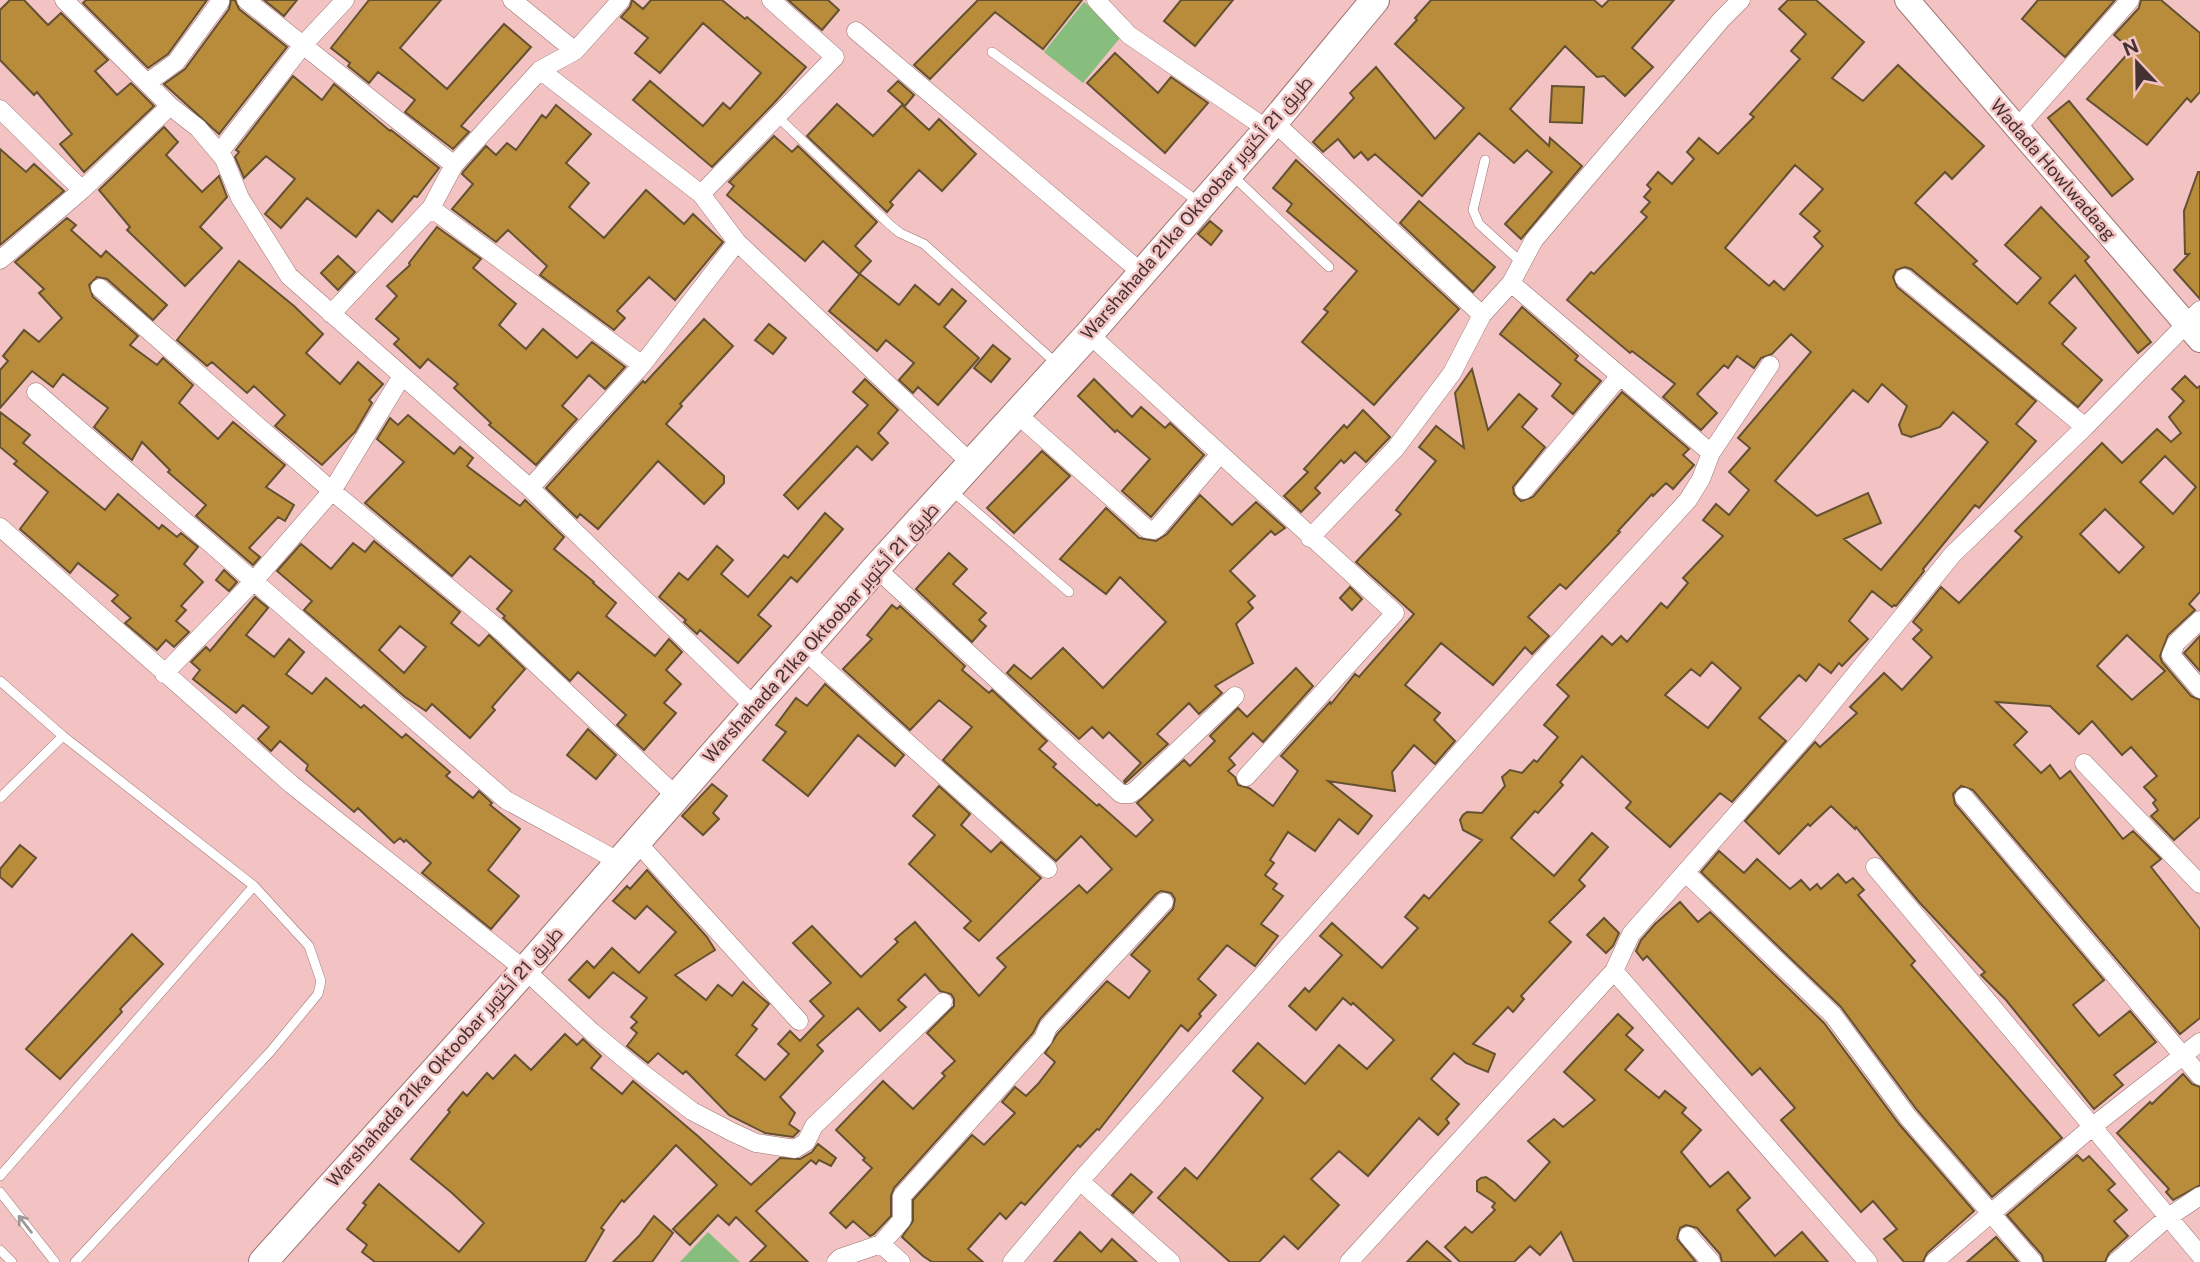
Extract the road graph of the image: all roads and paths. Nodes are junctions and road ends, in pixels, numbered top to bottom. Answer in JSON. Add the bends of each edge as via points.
{"nodes":[{"id":1,"x":64,"y":0,"type":"edge"},
{"id":2,"x":219,"y":0,"type":"edge"},
{"id":3,"x":246,"y":0,"type":"edge"},
{"id":4,"x":345,"y":0,"type":"edge"},
{"id":5,"x":512,"y":0,"type":"edge"},
{"id":6,"x":621,"y":0,"type":"edge"},
{"id":7,"x":771,"y":0,"type":"edge"},
{"id":8,"x":1096,"y":0,"type":"edge"},
{"id":9,"x":1375,"y":0,"type":"edge"},
{"id":10,"x":1741,"y":0,"type":"edge"},
{"id":11,"x":1907,"y":0,"type":"edge"},
{"id":12,"x":2130,"y":0,"type":"edge"},
{"id":13,"x":856,"y":31,"type":"dead end"},
{"id":14,"x":303,"y":45,"type":"junction"},
{"id":15,"x":575,"y":51,"type":"junction"},
{"id":16,"x":992,"y":52,"type":"dead end"},
{"id":17,"x":540,"y":70,"type":"junction"},
{"id":18,"x":147,"y":83,"type":"junction"},
{"id":19,"x":170,"y":106,"type":"junction"},
{"id":20,"x":0,"y":109,"type":"edge"},
{"id":21,"x":777,"y":116,"type":"junction"},
{"id":22,"x":1271,"y":125,"type":"junction"},
{"id":23,"x":2017,"y":128,"type":"junction"},
{"id":24,"x":219,"y":152,"type":"junction"},
{"id":25,"x":1485,"y":160,"type":"dead end"},
{"id":26,"x":454,"y":165,"type":"junction"},
{"id":27,"x":1230,"y":172,"type":"junction"},
{"id":28,"x":82,"y":190,"type":"junction"},
{"id":29,"x":701,"y":194,"type":"junction"},
{"id":30,"x":1201,"y":204,"type":"junction"},
{"id":31,"x":431,"y":208,"type":"junction"},
{"id":32,"x":737,"y":242,"type":"junction"},
{"id":33,"x":0,"y":260,"type":"edge"},
{"id":34,"x":1522,"y":263,"type":"junction"},
{"id":35,"x":1329,"y":267,"type":"dead end"},
{"id":36,"x":1142,"y":273,"type":"junction"},
{"id":37,"x":1904,"y":278,"type":"dead end"},
{"id":38,"x":1511,"y":283,"type":"junction"},
{"id":39,"x":100,"y":288,"type":"dead end"},
{"id":40,"x":331,"y":314,"type":"junction"},
{"id":41,"x":1482,"y":315,"type":"junction"},
{"id":42,"x":2195,"y":325,"type":"edge"},
{"id":43,"x":1088,"y":334,"type":"junction"},
{"id":44,"x":642,"y":365,"type":"junction"},
{"id":45,"x":1770,"y":365,"type":"dead end"},
{"id":46,"x":1060,"y":367,"type":"junction"},
{"id":47,"x":402,"y":376,"type":"junction"},
{"id":48,"x":1619,"y":377,"type":"junction"},
{"id":49,"x":36,"y":392,"type":"dead end"},
{"id":50,"x":1017,"y":414,"type":"junction"},
{"id":51,"x":2085,"y":427,"type":"junction"},
{"id":52,"x":1711,"y":453,"type":"junction"},
{"id":53,"x":1220,"y":454,"type":"junction"},
{"id":54,"x":972,"y":464,"type":"junction"},
{"id":55,"x":530,"y":488,"type":"junction"},
{"id":56,"x":950,"y":489,"type":"junction"},
{"id":57,"x":1524,"y":490,"type":"dead end"},
{"id":58,"x":332,"y":491,"type":"junction"},
{"id":59,"x":0,"y":527,"type":"edge"},
{"id":60,"x":1310,"y":538,"type":"junction"},
{"id":61,"x":876,"y":568,"type":"junction"},
{"id":62,"x":253,"y":582,"type":"junction"},
{"id":63,"x":1069,"y":592,"type":"dead end"},
{"id":64,"x":2200,"y":620,"type":"edge"},
{"id":65,"x":804,"y":650,"type":"junction"},
{"id":66,"x":164,"y":674,"type":"junction"},
{"id":67,"x":0,"y":681,"type":"edge"},
{"id":68,"x":2200,"y":689,"type":"edge"},
{"id":69,"x":1235,"y":696,"type":"dead end"},
{"id":70,"x":754,"y":706,"type":"junction"},
{"id":71,"x":63,"y":736,"type":"junction"},
{"id":72,"x":2084,"y":763,"type":"dead end"},
{"id":73,"x":1246,"y":777,"type":"dead end"},
{"id":74,"x":676,"y":796,"type":"junction"},
{"id":75,"x":1964,"y":797,"type":"dead end"},
{"id":76,"x":0,"y":799,"type":"edge"},
{"id":77,"x":627,"y":851,"type":"junction"},
{"id":78,"x":1875,"y":867,"type":"dead end"},
{"id":79,"x":1048,"y":869,"type":"dead end"},
{"id":80,"x":1685,"y":872,"type":"junction"},
{"id":81,"x":2200,"y":884,"type":"edge"},
{"id":82,"x":254,"y":886,"type":"junction"},
{"id":83,"x":1164,"y":902,"type":"dead end"},
{"id":84,"x":525,"y":970,"type":"junction"},
{"id":85,"x":1614,"y":971,"type":"junction"},
{"id":86,"x":943,"y":1002,"type":"dead end"},
{"id":87,"x":799,"y":1021,"type":"dead end"},
{"id":88,"x":2200,"y":1042,"type":"edge"},
{"id":89,"x":2183,"y":1057,"type":"junction"},
{"id":90,"x":2200,"y":1076,"type":"edge"},
{"id":91,"x":2092,"y":1127,"type":"junction"},
{"id":92,"x":0,"y":1176,"type":"edge"},
{"id":93,"x":1080,"y":1181,"type":"junction"},
{"id":94,"x":0,"y":1192,"type":"edge"},
{"id":95,"x":2200,"y":1196,"type":"edge"},
{"id":96,"x":1991,"y":1215,"type":"junction"},
{"id":97,"x":2167,"y":1218,"type":"junction"},
{"id":98,"x":1688,"y":1236,"type":"dead end"},
{"id":99,"x":881,"y":1244,"type":"junction"},
{"id":100,"x":0,"y":1250,"type":"edge"},
{"id":101,"x":2200,"y":1255,"type":"edge"},
{"id":102,"x":12,"y":1262,"type":"edge"},
{"id":103,"x":55,"y":1262,"type":"edge"},
{"id":104,"x":75,"y":1262,"type":"edge"},
{"id":105,"x":263,"y":1262,"type":"edge"},
{"id":106,"x":836,"y":1262,"type":"edge"},
{"id":107,"x":901,"y":1262,"type":"edge"},
{"id":108,"x":1012,"y":1262,"type":"edge"},
{"id":109,"x":1171,"y":1262,"type":"edge"},
{"id":110,"x":1349,"y":1262,"type":"edge"},
{"id":111,"x":1711,"y":1262,"type":"edge"},
{"id":112,"x":1868,"y":1262,"type":"edge"},
{"id":113,"x":1934,"y":1262,"type":"edge"},
{"id":114,"x":2033,"y":1262,"type":"edge"},
{"id":115,"x":2116,"y":1262,"type":"edge"}],
"edges":[{"from":1,"to":18,"type":"street"},
{"from":2,"to":18,"type":"street","via":[[176,62]]},
{"from":3,"to":14,"type":"street"},
{"from":4,"to":14,"type":"street"},
{"from":5,"to":15,"type":"street"},
{"from":6,"to":15,"type":"street"},
{"from":7,"to":21,"type":"street","via":[[835,57]]},
{"from":8,"to":22,"type":"street","via":[[1129,35]]},
{"from":9,"to":22,"type":"main road","name":"Warshahada 21ka Oktoobar طريق 21 أكتوبر"},
{"from":10,"to":34,"type":"street","via":[[1543,229]]},
{"from":11,"to":23,"type":"street","name":"Wadada Howlwadaag"},
{"from":12,"to":23,"type":"street"},
{"from":13,"to":36,"type":"street"},
{"from":14,"to":24,"type":"street"},
{"from":14,"to":26,"type":"street"},
{"from":15,"to":17,"type":"street"},
{"from":16,"to":30,"type":"lane"},
{"from":17,"to":26,"type":"street"},
{"from":17,"to":29,"type":"street"},
{"from":18,"to":19,"type":"street"},
{"from":19,"to":24,"type":"street"},
{"from":19,"to":28,"type":"street"},
{"from":20,"to":28,"type":"street"},
{"from":21,"to":29,"type":"street"},
{"from":21,"to":46,"type":"lane","via":[[889,225],[924,244]]},
{"from":22,"to":27,"type":"main road","name":"Warshahada 21ka Oktoobar طريق 21 أكتوبر"},
{"from":22,"to":41,"type":"street"},
{"from":23,"to":42,"type":"street","name":"Wadada Howlwadaag"},
{"from":24,"to":40,"type":"street","via":[[240,198],[289,276]]},
{"from":25,"to":34,"type":"lane","via":[[1472,210],[1479,224]]},
{"from":26,"to":31,"type":"street"},
{"from":27,"to":30,"type":"main road","name":"Warshahada 21ka Oktoobar طريق 21 أكتوبر"},
{"from":27,"to":35,"type":"lane"},
{"from":28,"to":33,"type":"street"},
{"from":29,"to":32,"type":"street"},
{"from":30,"to":36,"type":"main road","name":"Warshahada 21ka Oktoobar طريق 21 أكتوبر"},
{"from":31,"to":40,"type":"street"},
{"from":31,"to":44,"type":"street"},
{"from":32,"to":44,"type":"street"},
{"from":32,"to":54,"type":"street"},
{"from":34,"to":38,"type":"street"},
{"from":36,"to":43,"type":"main road","name":"Warshahada 21ka Oktoobar طريق 21 أكتوبر"},
{"from":37,"to":51,"type":"street"},
{"from":38,"to":41,"type":"street"},
{"from":38,"to":48,"type":"street"},
{"from":39,"to":58,"type":"street"},
{"from":40,"to":47,"type":"street"},
{"from":41,"to":60,"type":"street","via":[[1452,373],[1395,449]]},
{"from":42,"to":51,"type":"street"},
{"from":43,"to":46,"type":"main road","name":"Warshahada 21ka Oktoobar طريق 21 أكتوبر"},
{"from":43,"to":53,"type":"street"},
{"from":44,"to":55,"type":"street"},
{"from":45,"to":52,"type":"street"},
{"from":46,"to":50,"type":"main road","name":"Warshahada 21ka Oktoobar طريق 21 أكتوبر"},
{"from":47,"to":55,"type":"street"},
{"from":47,"to":58,"type":"street"},
{"from":48,"to":52,"type":"street"},
{"from":48,"to":57,"type":"street"},
{"from":49,"to":62,"type":"street"},
{"from":50,"to":53,"type":"street","via":[[1147,530],[1158,527]]},
{"from":50,"to":54,"type":"main road","name":"Warshahada 21ka Oktoobar طريق 21 أكتوبر"},
{"from":51,"to":80,"type":"street","via":[[1953,554],[1807,734]]},
{"from":52,"to":93,"type":"street","via":[[1688,500]]},
{"from":53,"to":60,"type":"street"},
{"from":54,"to":56,"type":"main road","name":"Warshahada 21ka Oktoobar طريق 21 أكتوبر"},
{"from":55,"to":70,"type":"street"},
{"from":56,"to":61,"type":"main road","name":"Warshahada 21ka Oktoobar طريق 21 أكتوبر"},
{"from":56,"to":63,"type":"lane"},
{"from":58,"to":62,"type":"street"},
{"from":58,"to":74,"type":"street","via":[[501,631]]},
{"from":59,"to":66,"type":"street"},
{"from":60,"to":73,"type":"street","via":[[1395,613]]},
{"from":61,"to":65,"type":"main road","name":"Warshahada 21ka Oktoobar طريق 21 أكتوبر"},
{"from":61,"to":69,"type":"street","via":[[1121,794],[1136,790]]},
{"from":62,"to":66,"type":"street"},
{"from":62,"to":77,"type":"street","via":[[506,800]]},
{"from":64,"to":68,"type":"street","via":[[2176,643],[2171,655]]},
{"from":65,"to":70,"type":"main road","name":"Warshahada 21ka Oktoobar طريق 21 أكتوبر"},
{"from":65,"to":79,"type":"street"},
{"from":66,"to":84,"type":"street","via":[[291,784]]},
{"from":67,"to":71,"type":"lane"},
{"from":70,"to":74,"type":"main road","name":"Warshahada 21ka Oktoobar طريق 21 أكتوبر"},
{"from":71,"to":76,"type":"lane"},
{"from":71,"to":82,"type":"lane"},
{"from":72,"to":81,"type":"street"},
{"from":74,"to":77,"type":"main road","name":"Warshahada 21ka Oktoobar طريق 21 أكتوبر"},
{"from":75,"to":89,"type":"street"},
{"from":77,"to":84,"type":"main road","name":"Warshahada 21ka Oktoobar طريق 21 أكتوبر"},
{"from":77,"to":87,"type":"street"},
{"from":78,"to":91,"type":"street"},
{"from":80,"to":85,"type":"street","via":[[1631,934]]},
{"from":80,"to":96,"type":"street","via":[[1833,1015],[1908,1117]]},
{"from":82,"to":92,"type":"lane"},
{"from":82,"to":104,"type":"lane","via":[[309,946],[321,981],[317,994],[270,1052]]},
{"from":83,"to":99,"type":"street","via":[[902,1196],[902,1220]]},
{"from":84,"to":86,"type":"street","via":[[592,1032],[692,1111],[756,1143],[795,1149]]},
{"from":84,"to":105,"type":"main road","name":"Warshahada 21ka Oktoobar طريق 21 أكتوبر"},
{"from":85,"to":110,"type":"street"},
{"from":85,"to":112,"type":"street"},
{"from":88,"to":89,"type":"street"},
{"from":89,"to":90,"type":"street"},
{"from":89,"to":91,"type":"street"},
{"from":91,"to":96,"type":"street"},
{"from":91,"to":97,"type":"street"},
{"from":93,"to":108,"type":"street"},
{"from":93,"to":109,"type":"street"},
{"from":103,"to":94,"type":"lane","one_way":true},
{"from":95,"to":97,"type":"street"},
{"from":96,"to":113,"type":"street"},
{"from":96,"to":114,"type":"street"},
{"from":97,"to":101,"type":"street"},
{"from":97,"to":115,"type":"street"},
{"from":98,"to":111,"type":"street"},
{"from":99,"to":106,"type":"street"},
{"from":99,"to":107,"type":"street"},
{"from":100,"to":102,"type":"lane"}]}
